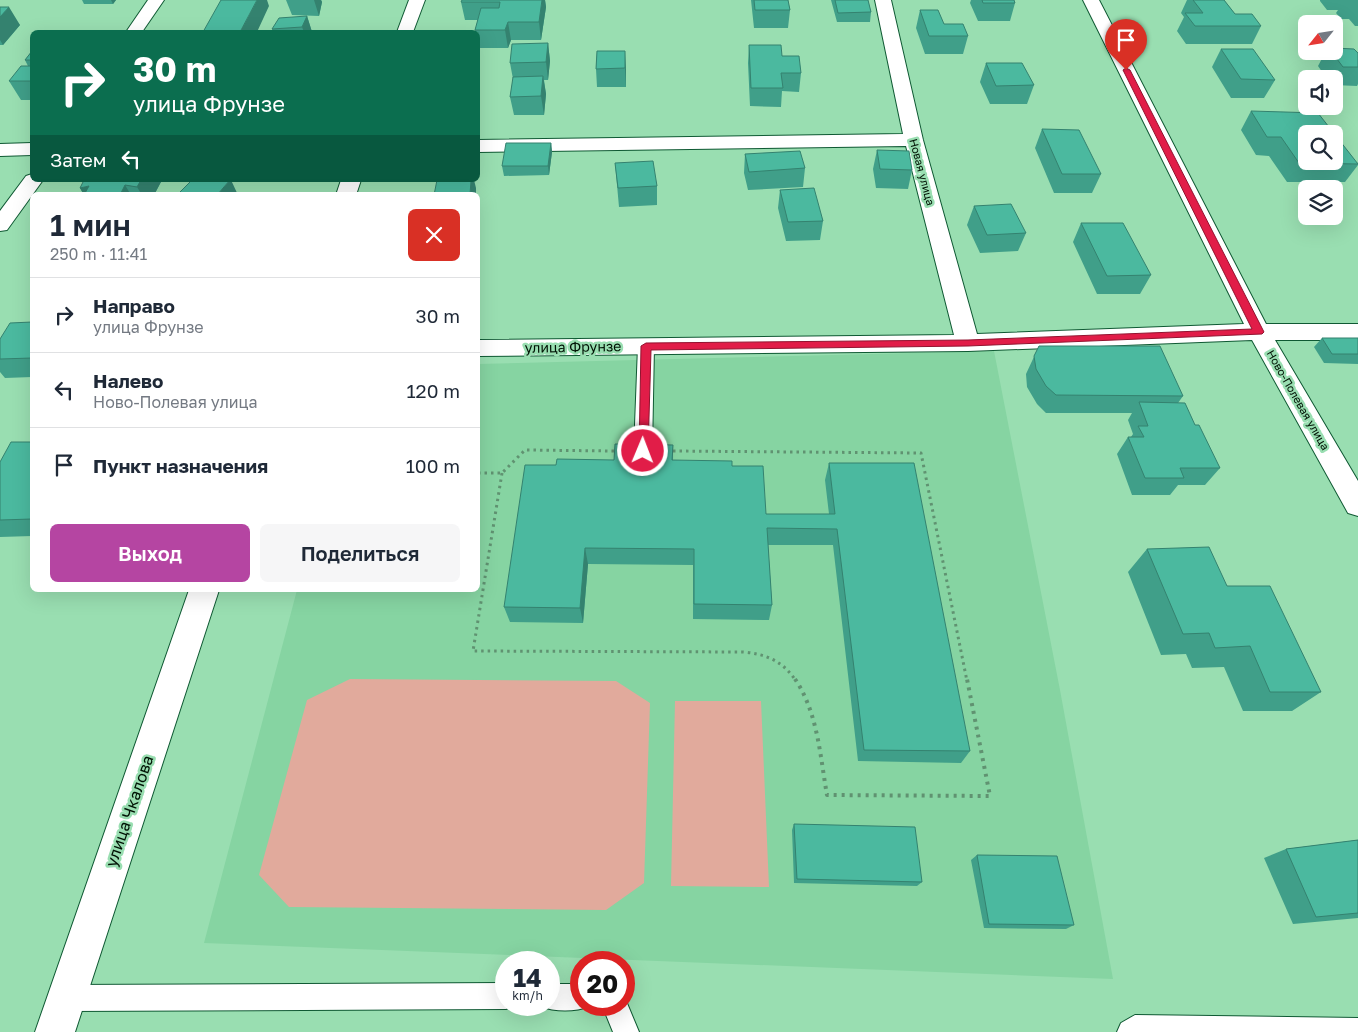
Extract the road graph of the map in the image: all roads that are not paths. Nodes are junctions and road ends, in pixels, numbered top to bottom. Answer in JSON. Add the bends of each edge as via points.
{"nodes":[{"id":1,"x":156,"y":0,"type":"edge"},
{"id":2,"x":417,"y":0,"type":"edge"},
{"id":3,"x":883,"y":0,"type":"edge"},
{"id":4,"x":1091,"y":0,"type":"edge"},
{"id":5,"x":135,"y":30,"type":"edge"},
{"id":6,"x":406,"y":30,"type":"edge"},
{"id":7,"x":914,"y":140,"type":"junction"},
{"id":8,"x":480,"y":146,"type":"edge"},
{"id":9,"x":30,"y":149,"type":"edge"},
{"id":10,"x":0,"y":150,"type":"edge"},
{"id":11,"x":32,"y":182,"type":"edge"},
{"id":12,"x":0,"y":225,"type":"edge"},
{"id":13,"x":1259,"y":332,"type":"junction"},
{"id":14,"x":1358,"y":332,"type":"edge"},
{"id":15,"x":968,"y":343,"type":"junction"},
{"id":16,"x":646,"y":346,"type":"junction"},
{"id":17,"x":480,"y":348,"type":"edge"},
{"id":18,"x":643,"y":451,"type":"edge"},
{"id":19,"x":1358,"y":505,"type":"edge"},
{"id":20,"x":203,"y":592,"type":"edge"},
{"id":21,"x":495,"y":996,"type":"edge"},
{"id":22,"x":66,"y":998,"type":"junction"},
{"id":23,"x":619,"y":1016,"type":"edge"},
{"id":24,"x":1358,"y":1031,"type":"edge"},
{"id":25,"x":55,"y":1032,"type":"edge"},
{"id":26,"x":626,"y":1032,"type":"edge"},
{"id":27,"x":1130,"y":1032,"type":"edge"}],
"edges":[{"from":1,"to":5,"type":"street"},
{"from":2,"to":6,"type":"street"},
{"from":3,"to":7,"type":"street","name":"Новая улица"},
{"from":4,"to":13,"type":"street","name":"Ново-Полевая улица"},
{"from":7,"to":8,"type":"street"},
{"from":7,"to":15,"type":"street","name":"Новая улица"},
{"from":9,"to":10,"type":"street"},
{"from":11,"to":12,"type":"street"},
{"from":13,"to":14,"type":"street","name":"улица Фрунзе"},
{"from":13,"to":15,"type":"street","name":"улица Фрунзе"},
{"from":13,"to":19,"type":"street","name":"Ново-Полевая улица"},
{"from":15,"to":16,"type":"street","name":"улица Фрунзе"},
{"from":16,"to":17,"type":"street","name":"улица Фрунзе"},
{"from":16,"to":18,"type":"lane"},
{"from":20,"to":22,"type":"street","name":"улица Чкалова"},
{"from":21,"to":22,"type":"lane"},
{"from":22,"to":25,"type":"street","name":"улица Чкалова"},
{"from":23,"to":26,"type":"lane"},
{"from":24,"to":27,"type":"lane","via":[[1134,1028]]}]}
